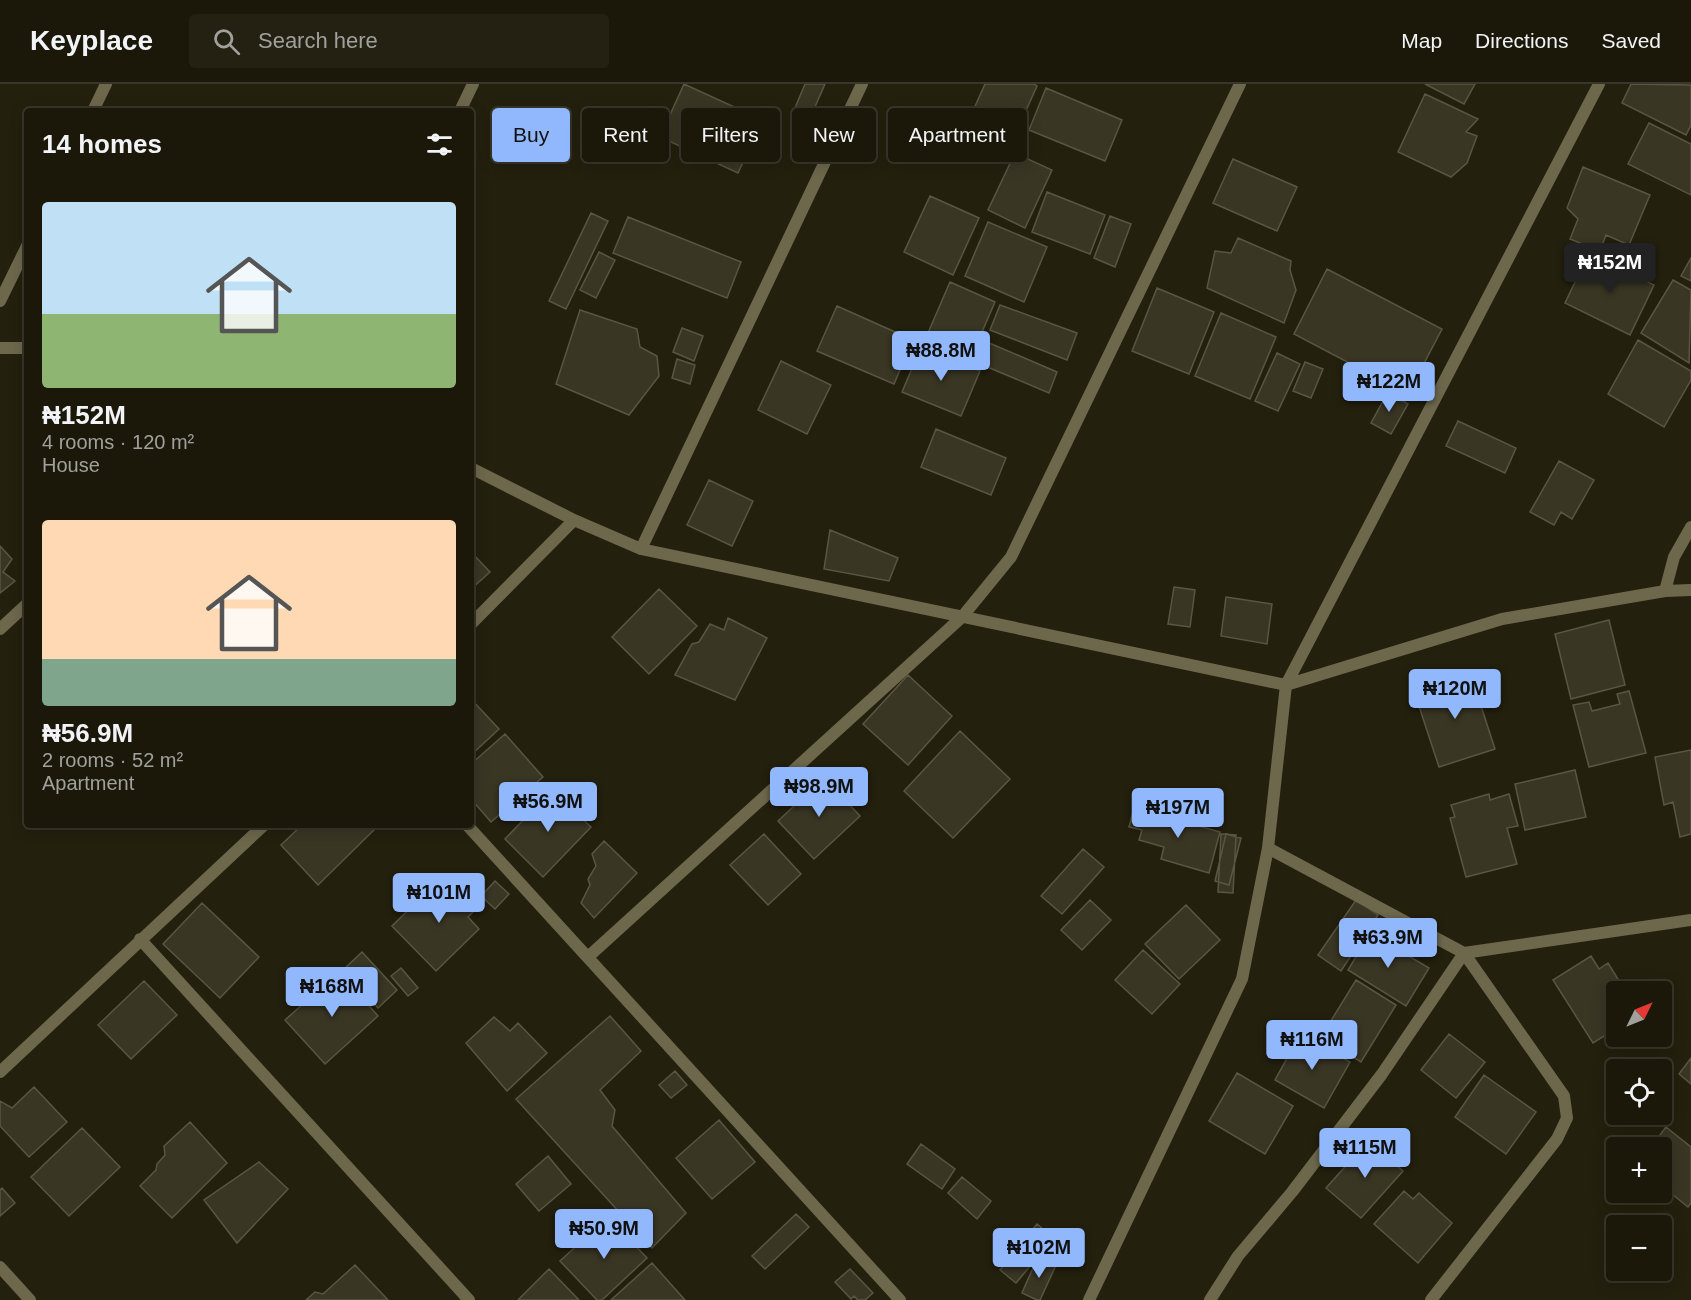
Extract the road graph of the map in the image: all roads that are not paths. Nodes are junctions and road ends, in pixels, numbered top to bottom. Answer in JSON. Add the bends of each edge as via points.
{"nodes":[{"id":1,"x":106,"y":84,"type":"edge"},
{"id":2,"x":473,"y":84,"type":"edge"},
{"id":3,"x":862,"y":84,"type":"edge"},
{"id":4,"x":1240,"y":84,"type":"edge"},
{"id":5,"x":1599,"y":84,"type":"edge"},
{"id":6,"x":94,"y":108,"type":"edge"},
{"id":7,"x":461,"y":108,"type":"edge"},
{"id":8,"x":24,"y":252,"type":"edge"},
{"id":9,"x":0,"y":301,"type":"edge"},
{"id":10,"x":0,"y":348,"type":"edge"},
{"id":11,"x":24,"y":348,"type":"edge"},
{"id":12,"x":474,"y":470,"type":"edge"},
{"id":13,"x":574,"y":520,"type":"junction"},
{"id":14,"x":1691,"y":527,"type":"edge"},
{"id":15,"x":641,"y":549,"type":"junction"},
{"id":16,"x":1691,"y":590,"type":"edge"},
{"id":17,"x":1665,"y":591,"type":"junction"},
{"id":18,"x":24,"y":607,"type":"edge"},
{"id":19,"x":962,"y":617,"type":"junction"},
{"id":20,"x":474,"y":621,"type":"edge"},
{"id":21,"x":0,"y":629,"type":"edge"},
{"id":22,"x":1286,"y":685,"type":"junction"},
{"id":23,"x":261,"y":828,"type":"edge"},
{"id":24,"x":469,"y":828,"type":"edge"},
{"id":25,"x":1268,"y":848,"type":"junction"},
{"id":26,"x":1691,"y":920,"type":"edge"},
{"id":27,"x":140,"y":939,"type":"junction"},
{"id":28,"x":1464,"y":953,"type":"junction"},
{"id":29,"x":588,"y":957,"type":"junction"},
{"id":30,"x":0,"y":1072,"type":"edge"},
{"id":31,"x":0,"y":1267,"type":"edge"},
{"id":32,"x":30,"y":1300,"type":"edge"},
{"id":33,"x":469,"y":1300,"type":"edge"},
{"id":34,"x":900,"y":1300,"type":"edge"},
{"id":35,"x":1089,"y":1300,"type":"edge"},
{"id":36,"x":1210,"y":1300,"type":"edge"},
{"id":37,"x":1431,"y":1300,"type":"edge"}],
"edges":[{"from":1,"to":6,"type":"street"},
{"from":2,"to":7,"type":"street"},
{"from":3,"to":15,"type":"street"},
{"from":4,"to":19,"type":"street","via":[[1011,557]]},
{"from":5,"to":22,"type":"street"},
{"from":8,"to":9,"type":"street"},
{"from":10,"to":11,"type":"street"},
{"from":12,"to":13,"type":"street"},
{"from":13,"to":15,"type":"street"},
{"from":13,"to":20,"type":"street"},
{"from":14,"to":17,"type":"street","via":[[1674,557]]},
{"from":15,"to":19,"type":"street"},
{"from":16,"to":17,"type":"street"},
{"from":17,"to":22,"type":"street","via":[[1502,620]]},
{"from":18,"to":21,"type":"street"},
{"from":19,"to":22,"type":"street"},
{"from":19,"to":29,"type":"street"},
{"from":22,"to":25,"type":"street"},
{"from":23,"to":27,"type":"street"},
{"from":24,"to":29,"type":"street"},
{"from":25,"to":28,"type":"street"},
{"from":25,"to":35,"type":"street","via":[[1242,980]]},
{"from":26,"to":28,"type":"street"},
{"from":27,"to":30,"type":"street"},
{"from":27,"to":33,"type":"street"},
{"from":28,"to":36,"type":"street","via":[[1382,1074],[1238,1256]]},
{"from":28,"to":37,"type":"street","via":[[1564,1096],[1567,1118],[1557,1139]]},
{"from":29,"to":34,"type":"street"},
{"from":31,"to":32,"type":"street"}]}
